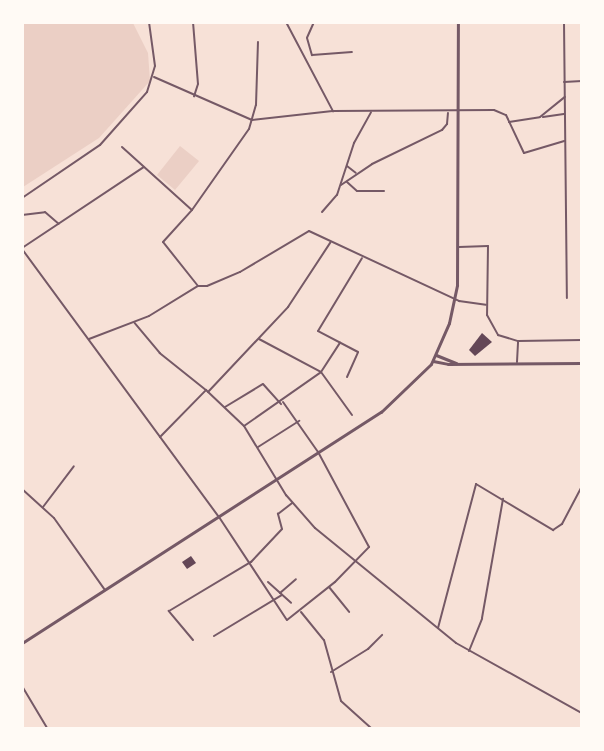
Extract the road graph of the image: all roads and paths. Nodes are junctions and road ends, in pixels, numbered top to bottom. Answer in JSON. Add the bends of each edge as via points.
{"nodes":[{"id":1,"x":149,"y":22,"type":"edge"},
{"id":2,"x":193,"y":22,"type":"edge"},
{"id":3,"x":286,"y":22,"type":"edge"},
{"id":4,"x":314,"y":22,"type":"edge"},
{"id":5,"x":458,"y":22,"type":"edge"},
{"id":6,"x":564,"y":22,"type":"edge"},
{"id":7,"x":258,"y":42,"type":"dead end"},
{"id":8,"x":352,"y":52,"type":"dead end"},
{"id":9,"x":312,"y":55,"type":"junction"},
{"id":10,"x":308,"y":58,"type":"junction"},
{"id":11,"x":154,"y":77,"type":"junction"},
{"id":12,"x":582,"y":81,"type":"edge"},
{"id":13,"x":564,"y":82,"type":"junction"},
{"id":14,"x":195,"y":96,"type":"junction"},
{"id":15,"x":565,"y":97,"type":"junction"},
{"id":16,"x":333,"y":111,"type":"junction"},
{"id":17,"x":371,"y":112,"type":"junction"},
{"id":18,"x":448,"y":112,"type":"junction"},
{"id":19,"x":458,"y":112,"type":"junction"},
{"id":20,"x":564,"y":114,"type":"junction"},
{"id":21,"x":540,"y":117,"type":"junction"},
{"id":22,"x":252,"y":120,"type":"junction"},
{"id":23,"x":509,"y":122,"type":"junction"},
{"id":24,"x":564,"y":141,"type":"junction"},
{"id":25,"x":122,"y":147,"type":"dead end"},
{"id":26,"x":346,"y":166,"type":"junction"},
{"id":27,"x":144,"y":168,"type":"junction"},
{"id":28,"x":356,"y":173,"type":"junction"},
{"id":29,"x":347,"y":182,"type":"junction"},
{"id":30,"x":341,"y":185,"type":"junction"},
{"id":31,"x":384,"y":191,"type":"dead end"},
{"id":32,"x":22,"y":198,"type":"edge"},
{"id":33,"x":192,"y":210,"type":"junction"},
{"id":34,"x":322,"y":212,"type":"dead end"},
{"id":35,"x":22,"y":215,"type":"edge"},
{"id":36,"x":59,"y":224,"type":"junction"},
{"id":37,"x":330,"y":243,"type":"junction"},
{"id":38,"x":459,"y":247,"type":"junction"},
{"id":39,"x":22,"y":249,"type":"edge"},
{"id":40,"x":362,"y":258,"type":"junction"},
{"id":41,"x":198,"y":286,"type":"junction"},
{"id":42,"x":567,"y":298,"type":"dead end"},
{"id":43,"x":455,"y":299,"type":"junction"},
{"id":44,"x":486,"y":305,"type":"junction"},
{"id":45,"x":134,"y":322,"type":"junction"},
{"id":46,"x":89,"y":339,"type":"junction"},
{"id":47,"x":259,"y":339,"type":"junction"},
{"id":48,"x":582,"y":340,"type":"edge"},
{"id":49,"x":518,"y":341,"type":"junction"},
{"id":50,"x":340,"y":343,"type":"junction"},
{"id":51,"x":436,"y":355,"type":"junction"},
{"id":52,"x":433,"y":361,"type":"junction"},
{"id":53,"x":458,"y":363,"type":"junction"},
{"id":54,"x":517,"y":363,"type":"junction"},
{"id":55,"x":582,"y":363,"type":"edge"},
{"id":56,"x":321,"y":372,"type":"junction"},
{"id":57,"x":347,"y":377,"type":"dead end"},
{"id":58,"x":207,"y":391,"type":"junction"},
{"id":59,"x":282,"y":403,"type":"junction"},
{"id":60,"x":225,"y":407,"type":"junction"},
{"id":61,"x":352,"y":415,"type":"dead end"},
{"id":62,"x":299,"y":422,"type":"junction"},
{"id":63,"x":244,"y":426,"type":"junction"},
{"id":64,"x":160,"y":437,"type":"junction"},
{"id":65,"x":258,"y":447,"type":"junction"},
{"id":66,"x":318,"y":452,"type":"junction"},
{"id":67,"x":74,"y":466,"type":"dead end"},
{"id":68,"x":276,"y":479,"type":"junction"},
{"id":69,"x":582,"y":486,"type":"edge"},
{"id":70,"x":22,"y":489,"type":"edge"},
{"id":71,"x":503,"y":498,"type":"junction"},
{"id":72,"x":292,"y":503,"type":"junction"},
{"id":73,"x":42,"y":507,"type":"junction"},
{"id":74,"x":219,"y":517,"type":"junction"},
{"id":75,"x":357,"y":560,"type":"junction"},
{"id":76,"x":248,"y":565,"type":"junction"},
{"id":77,"x":296,"y":579,"type":"dead end"},
{"id":78,"x":268,"y":582,"type":"dead end"},
{"id":79,"x":329,"y":587,"type":"junction"},
{"id":80,"x":105,"y":590,"type":"junction"},
{"id":81,"x":281,"y":594,"type":"junction"},
{"id":82,"x":273,"y":602,"type":"junction"},
{"id":83,"x":291,"y":603,"type":"dead end"},
{"id":84,"x":300,"y":611,"type":"junction"},
{"id":85,"x":349,"y":612,"type":"dead end"},
{"id":86,"x":438,"y":628,"type":"junction"},
{"id":87,"x":382,"y":635,"type":"dead end"},
{"id":88,"x":214,"y":636,"type":"dead end"},
{"id":89,"x":193,"y":640,"type":"dead end"},
{"id":90,"x":22,"y":643,"type":"edge"},
{"id":91,"x":469,"y":651,"type":"junction"},
{"id":92,"x":331,"y":672,"type":"junction"},
{"id":93,"x":22,"y":686,"type":"edge"},
{"id":94,"x":582,"y":713,"type":"edge"},
{"id":95,"x":48,"y":729,"type":"edge"},
{"id":96,"x":370,"y":729,"type":"edge"}],
"edges":[{"from":1,"to":11,"type":"street"},
{"from":2,"to":14,"type":"street","via":[[198,88]]},
{"from":3,"to":10,"type":"street"},
{"from":4,"to":9,"type":"street","via":[[307,38]]},
{"from":5,"to":19,"type":"street"},
{"from":6,"to":13,"type":"street"},
{"from":7,"to":22,"type":"street"},
{"from":8,"to":9,"type":"street"},
{"from":9,"to":10,"type":"street"},
{"from":10,"to":16,"type":"street"},
{"from":11,"to":14,"type":"street"},
{"from":11,"to":32,"type":"street","via":[[147,92],[105,140]]},
{"from":12,"to":13,"type":"street"},
{"from":13,"to":15,"type":"street"},
{"from":14,"to":22,"type":"street"},
{"from":15,"to":20,"type":"street"},
{"from":15,"to":21,"type":"street"},
{"from":16,"to":17,"type":"street"},
{"from":16,"to":22,"type":"street"},
{"from":17,"to":18,"type":"street"},
{"from":17,"to":26,"type":"street"},
{"from":18,"to":19,"type":"street"},
{"from":18,"to":28,"type":"street","via":[[444,129]]},
{"from":19,"to":23,"type":"street","via":[[500,111]]},
{"from":19,"to":38,"type":"street"},
{"from":20,"to":21,"type":"street"},
{"from":20,"to":24,"type":"street"},
{"from":21,"to":23,"type":"street"},
{"from":22,"to":33,"type":"street"},
{"from":23,"to":24,"type":"street","via":[[524,153]]},
{"from":24,"to":42,"type":"street"},
{"from":25,"to":27,"type":"street"},
{"from":26,"to":28,"type":"street"},
{"from":26,"to":30,"type":"street"},
{"from":27,"to":33,"type":"street"},
{"from":27,"to":36,"type":"street"},
{"from":28,"to":29,"type":"street"},
{"from":29,"to":30,"type":"street"},
{"from":29,"to":31,"type":"street","via":[[357,192]]},
{"from":30,"to":34,"type":"street"},
{"from":33,"to":41,"type":"street","via":[[163,244]]},
{"from":35,"to":36,"type":"street","via":[[45,212]]},
{"from":36,"to":39,"type":"street"},
{"from":37,"to":40,"type":"street"},
{"from":37,"to":41,"type":"street","via":[[306,232],[240,272]]},
{"from":37,"to":47,"type":"street","via":[[292,302]]},
{"from":38,"to":43,"type":"street"},
{"from":38,"to":44,"type":"street","via":[[488,246]]},
{"from":39,"to":46,"type":"street"},
{"from":40,"to":43,"type":"street"},
{"from":40,"to":50,"type":"street","via":[[318,331]]},
{"from":41,"to":45,"type":"street","via":[[182,299]]},
{"from":43,"to":44,"type":"street"},
{"from":43,"to":51,"type":"street"},
{"from":44,"to":49,"type":"street","via":[[493,330],[503,338]]},
{"from":45,"to":46,"type":"street"},
{"from":45,"to":58,"type":"street","via":[[160,353]]},
{"from":46,"to":64,"type":"street"},
{"from":47,"to":56,"type":"street"},
{"from":47,"to":58,"type":"street"},
{"from":48,"to":49,"type":"street"},
{"from":49,"to":54,"type":"street"},
{"from":50,"to":56,"type":"street"},
{"from":50,"to":57,"type":"street","via":[[358,352]]},
{"from":51,"to":52,"type":"street"},
{"from":51,"to":53,"type":"street"},
{"from":52,"to":53,"type":"street"},
{"from":52,"to":66,"type":"street","via":[[397,400]]},
{"from":53,"to":54,"type":"street"},
{"from":54,"to":55,"type":"street"},
{"from":56,"to":59,"type":"street"},
{"from":56,"to":61,"type":"street"},
{"from":58,"to":60,"type":"street"},
{"from":58,"to":64,"type":"street"},
{"from":59,"to":60,"type":"street","via":[[263,384]]},
{"from":59,"to":62,"type":"street"},
{"from":59,"to":63,"type":"street"},
{"from":60,"to":63,"type":"street"},
{"from":62,"to":65,"type":"street"},
{"from":62,"to":66,"type":"street"},
{"from":63,"to":65,"type":"street"},
{"from":64,"to":74,"type":"street"},
{"from":65,"to":68,"type":"street"},
{"from":66,"to":68,"type":"street"},
{"from":66,"to":75,"type":"street","via":[[369,547]]},
{"from":67,"to":73,"type":"street"},
{"from":68,"to":72,"type":"street"},
{"from":68,"to":74,"type":"street"},
{"from":69,"to":71,"type":"street","via":[[562,524],[554,530]]},
{"from":70,"to":73,"type":"street"},
{"from":71,"to":86,"type":"street","via":[[479,483],[475,487]]},
{"from":71,"to":91,"type":"street","via":[[482,618]]},
{"from":72,"to":75,"type":"street","via":[[309,522]]},
{"from":72,"to":76,"type":"street","via":[[278,514],[282,529]]},
{"from":73,"to":80,"type":"street","via":[[73,542]]},
{"from":74,"to":76,"type":"street"},
{"from":74,"to":80,"type":"street"},
{"from":75,"to":79,"type":"street"},
{"from":75,"to":86,"type":"street"},
{"from":76,"to":82,"type":"street"},
{"from":76,"to":89,"type":"street","via":[[169,611]]},
{"from":77,"to":81,"type":"street"},
{"from":78,"to":81,"type":"street"},
{"from":79,"to":84,"type":"street"},
{"from":79,"to":85,"type":"street"},
{"from":80,"to":90,"type":"street"},
{"from":81,"to":82,"type":"street"},
{"from":81,"to":83,"type":"street"},
{"from":82,"to":84,"type":"street","via":[[285,620]]},
{"from":82,"to":88,"type":"street"},
{"from":84,"to":92,"type":"street","via":[[321,634]]},
{"from":86,"to":91,"type":"street"},
{"from":87,"to":92,"type":"street","via":[[368,649]]},
{"from":91,"to":94,"type":"street"},
{"from":92,"to":96,"type":"street","via":[[341,701]]},
{"from":93,"to":95,"type":"street"}]}
